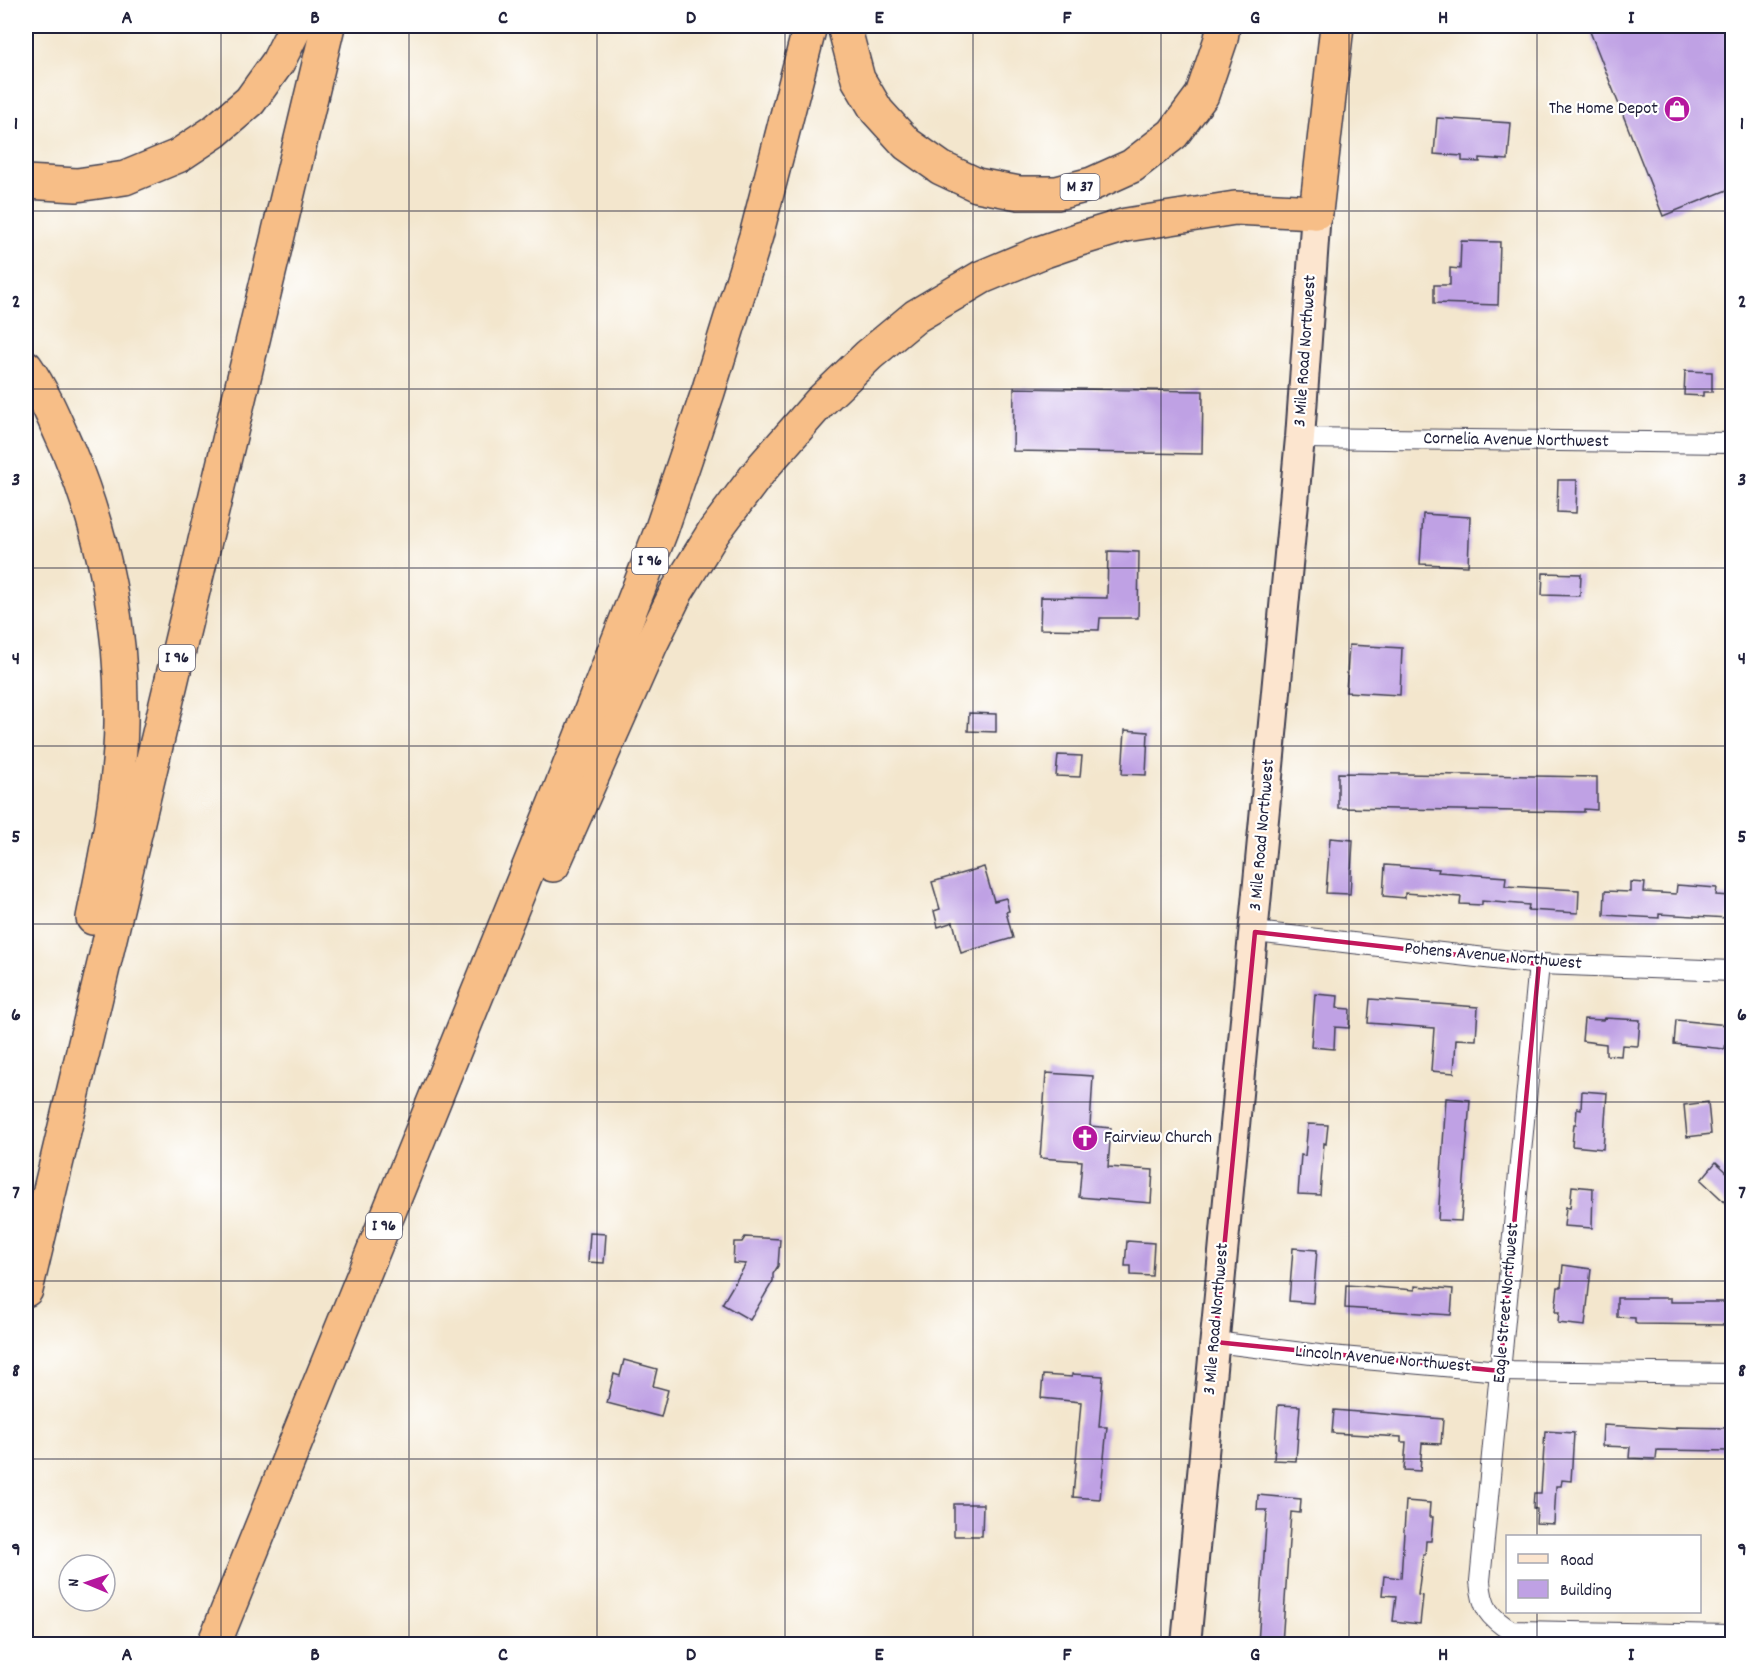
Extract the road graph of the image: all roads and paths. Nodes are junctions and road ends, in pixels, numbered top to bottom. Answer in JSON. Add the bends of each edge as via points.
{"nodes":[{"id":1,"x":296,"y":26,"type":"edge"},
{"id":2,"x":328,"y":26,"type":"edge"},
{"id":3,"x":810,"y":26,"type":"edge"},
{"id":4,"x":843,"y":26,"type":"edge"},
{"id":5,"x":1223,"y":26,"type":"edge"},
{"id":6,"x":1337,"y":26,"type":"edge"},
{"id":7,"x":26,"y":182,"type":"edge"},
{"id":8,"x":1316,"y":212,"type":"junction"},
{"id":9,"x":26,"y":367,"type":"edge"},
{"id":10,"x":1300,"y":438,"type":"junction"},
{"id":11,"x":1732,"y":443,"type":"edge"},
{"id":12,"x":1255,"y":932,"type":"junction"},
{"id":13,"x":1539,"y":964,"type":"junction"},
{"id":14,"x":1732,"y":971,"type":"edge"},
{"id":15,"x":443,"y":1080,"type":"junction"},
{"id":16,"x":46,"y":1207,"type":"junction"},
{"id":17,"x":26,"y":1290,"type":"edge"},
{"id":18,"x":1215,"y":1342,"type":"junction"},
{"id":19,"x":1500,"y":1371,"type":"junction"},
{"id":20,"x":1732,"y":1374,"type":"edge"},
{"id":21,"x":1732,"y":1635,"type":"edge"},
{"id":22,"x":214,"y":1644,"type":"edge"},
{"id":23,"x":1186,"y":1644,"type":"edge"}],
"edges":[{"from":1,"to":7,"type":"highway","via":[[278,62],[250,101],[178,156],[125,178],[77,185]]},
{"from":2,"to":16,"type":"highway","number":"I 96"},
{"from":3,"to":15,"type":"highway","number":"I 96","via":[[756,236],[661,531]]},
{"from":4,"to":5,"type":"highway","number":"M 37","via":[[858,79],[877,111],[907,144],[941,168],[977,185],[1019,193],[1057,193],[1092,184],[1132,166],[1173,134],[1202,94]]},
{"from":6,"to":8,"type":"highway","name":"3 Mile Road Northwest"},
{"from":8,"to":10,"type":"main road","name":"3 Mile Road Northwest"},
{"from":8,"to":15,"type":"highway","via":[[1235,208],[1187,214],[1126,225],[1042,252],[982,277],[916,316],[820,402],[713,532],[677,591],[498,989]]},
{"from":9,"to":16,"type":"highway","via":[[54,419],[98,535],[111,596],[121,695],[120,751],[111,822],[77,996]]},
{"from":10,"to":11,"type":"street","name":"Cornelia Avenue Northwest"},
{"from":10,"to":12,"type":"main road","name":"3 Mile Road Northwest"},
{"from":12,"to":13,"type":"street","name":"Pohens Avenue Northwest"},
{"from":12,"to":18,"type":"main road","name":"3 Mile Road Northwest"},
{"from":13,"to":14,"type":"street","name":"Pohens Avenue Northwest"},
{"from":13,"to":19,"type":"street","name":"Eagle Street Northwest"},
{"from":15,"to":22,"type":"highway","number":"I 96"},
{"from":16,"to":17,"type":"highway","number":"I 96"},
{"from":18,"to":19,"type":"street","name":"Lincoln Avenue Northwest"},
{"from":18,"to":23,"type":"main road","name":"3 Mile Road Northwest"},
{"from":19,"to":20,"type":"street","name":"Lincoln Avenue Northwest"},
{"from":19,"to":21,"type":"street","name":"Eagle Street Northwest","via":[[1480,1581],[1482,1599],[1495,1621],[1511,1631]]}]}
